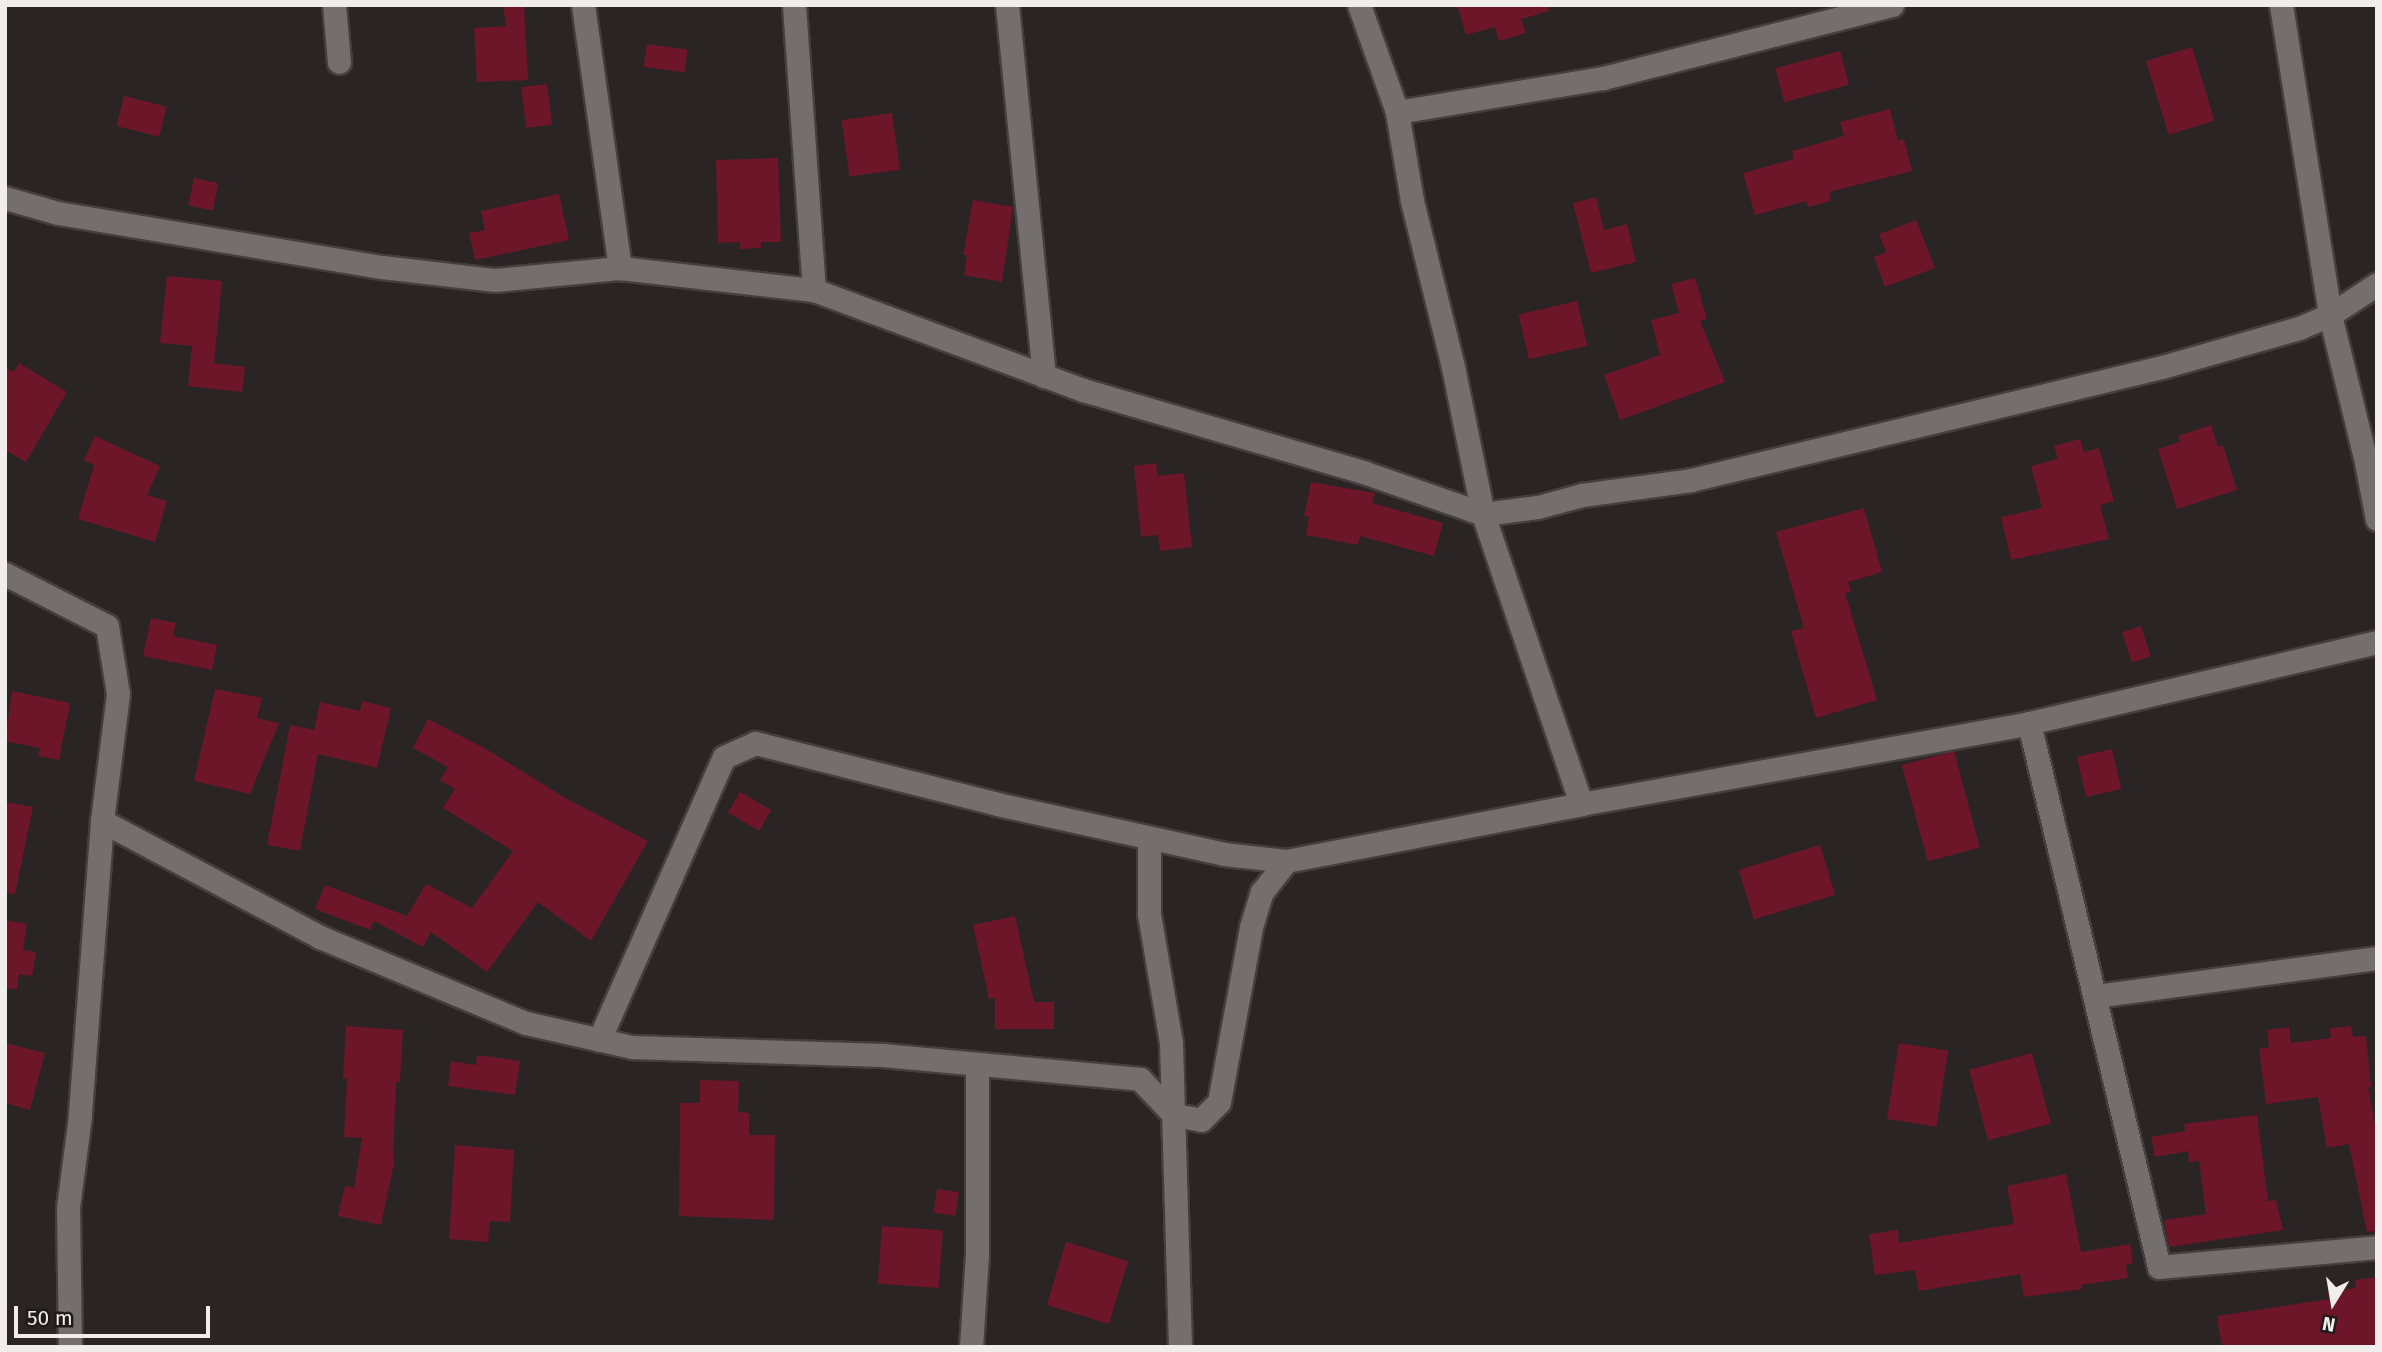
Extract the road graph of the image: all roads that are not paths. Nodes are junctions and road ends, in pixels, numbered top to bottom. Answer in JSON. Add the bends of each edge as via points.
{"nodes":[{"id":1,"x":334,"y":5,"type":"edge"},
{"id":2,"x":583,"y":5,"type":"edge"},
{"id":3,"x":793,"y":5,"type":"edge"},
{"id":4,"x":1007,"y":5,"type":"edge"},
{"id":5,"x":1359,"y":5,"type":"edge"},
{"id":6,"x":1892,"y":5,"type":"edge"},
{"id":7,"x":2281,"y":5,"type":"edge"},
{"id":8,"x":340,"y":62,"type":"dead end"},
{"id":9,"x":1396,"y":112,"type":"junction"},
{"id":10,"x":5,"y":198,"type":"edge"},
{"id":11,"x":620,"y":268,"type":"junction"},
{"id":12,"x":2377,"y":284,"type":"edge"},
{"id":13,"x":814,"y":290,"type":"junction"},
{"id":14,"x":2330,"y":315,"type":"junction"},
{"id":15,"x":1044,"y":376,"type":"junction"},
{"id":16,"x":1483,"y":514,"type":"junction"},
{"id":17,"x":2377,"y":519,"type":"edge"},
{"id":18,"x":5,"y":574,"type":"edge"},
{"id":19,"x":2377,"y":642,"type":"edge"},
{"id":20,"x":2029,"y":723,"type":"junction"},
{"id":21,"x":1581,"y":804,"type":"junction"},
{"id":22,"x":103,"y":821,"type":"junction"},
{"id":23,"x":1149,"y":838,"type":"junction"},
{"id":24,"x":1286,"y":862,"type":"junction"},
{"id":25,"x":2377,"y":958,"type":"edge"},
{"id":26,"x":2095,"y":996,"type":"junction"},
{"id":27,"x":599,"y":1040,"type":"junction"},
{"id":28,"x":977,"y":1064,"type":"junction"},
{"id":29,"x":1174,"y":1115,"type":"junction"},
{"id":30,"x":2377,"y":1247,"type":"edge"},
{"id":31,"x":70,"y":1347,"type":"edge"},
{"id":32,"x":971,"y":1347,"type":"edge"},
{"id":33,"x":1180,"y":1347,"type":"edge"}],
"edges":[{"from":1,"to":8,"type":"street"},
{"from":2,"to":11,"type":"street"},
{"from":3,"to":13,"type":"street"},
{"from":4,"to":15,"type":"street"},
{"from":5,"to":9,"type":"street"},
{"from":6,"to":9,"type":"street","via":[[1603,78]]},
{"from":7,"to":14,"type":"street"},
{"from":9,"to":16,"type":"street"},
{"from":10,"to":11,"type":"street","via":[[58,213],[382,267],[495,280]]},
{"from":11,"to":13,"type":"street"},
{"from":12,"to":14,"type":"street"},
{"from":13,"to":15,"type":"street"},
{"from":14,"to":16,"type":"street","via":[[2162,367],[1691,480]]},
{"from":14,"to":17,"type":"street"},
{"from":15,"to":16,"type":"street","via":[[1363,472]]},
{"from":16,"to":21,"type":"street"},
{"from":18,"to":22,"type":"street","via":[[107,626],[118,694]]},
{"from":19,"to":20,"type":"street"},
{"from":20,"to":21,"type":"street"},
{"from":20,"to":26,"type":"street"},
{"from":21,"to":24,"type":"street"},
{"from":22,"to":27,"type":"street","via":[[320,937],[526,1023]]},
{"from":22,"to":31,"type":"street","via":[[80,1116],[68,1207]]},
{"from":23,"to":24,"type":"street"},
{"from":23,"to":27,"type":"street","via":[[755,743],[724,757]]},
{"from":23,"to":29,"type":"street","via":[[1149,914],[1171,1043]]},
{"from":24,"to":29,"type":"street","via":[[1262,892],[1251,928],[1219,1102],[1200,1120]]},
{"from":25,"to":26,"type":"street"},
{"from":26,"to":30,"type":"street","via":[[2160,1268]]},
{"from":27,"to":28,"type":"street","via":[[632,1047],[883,1055]]},
{"from":28,"to":29,"type":"street","via":[[1140,1079]]},
{"from":28,"to":32,"type":"street","via":[[977,1255]]},
{"from":29,"to":33,"type":"street"}]}
